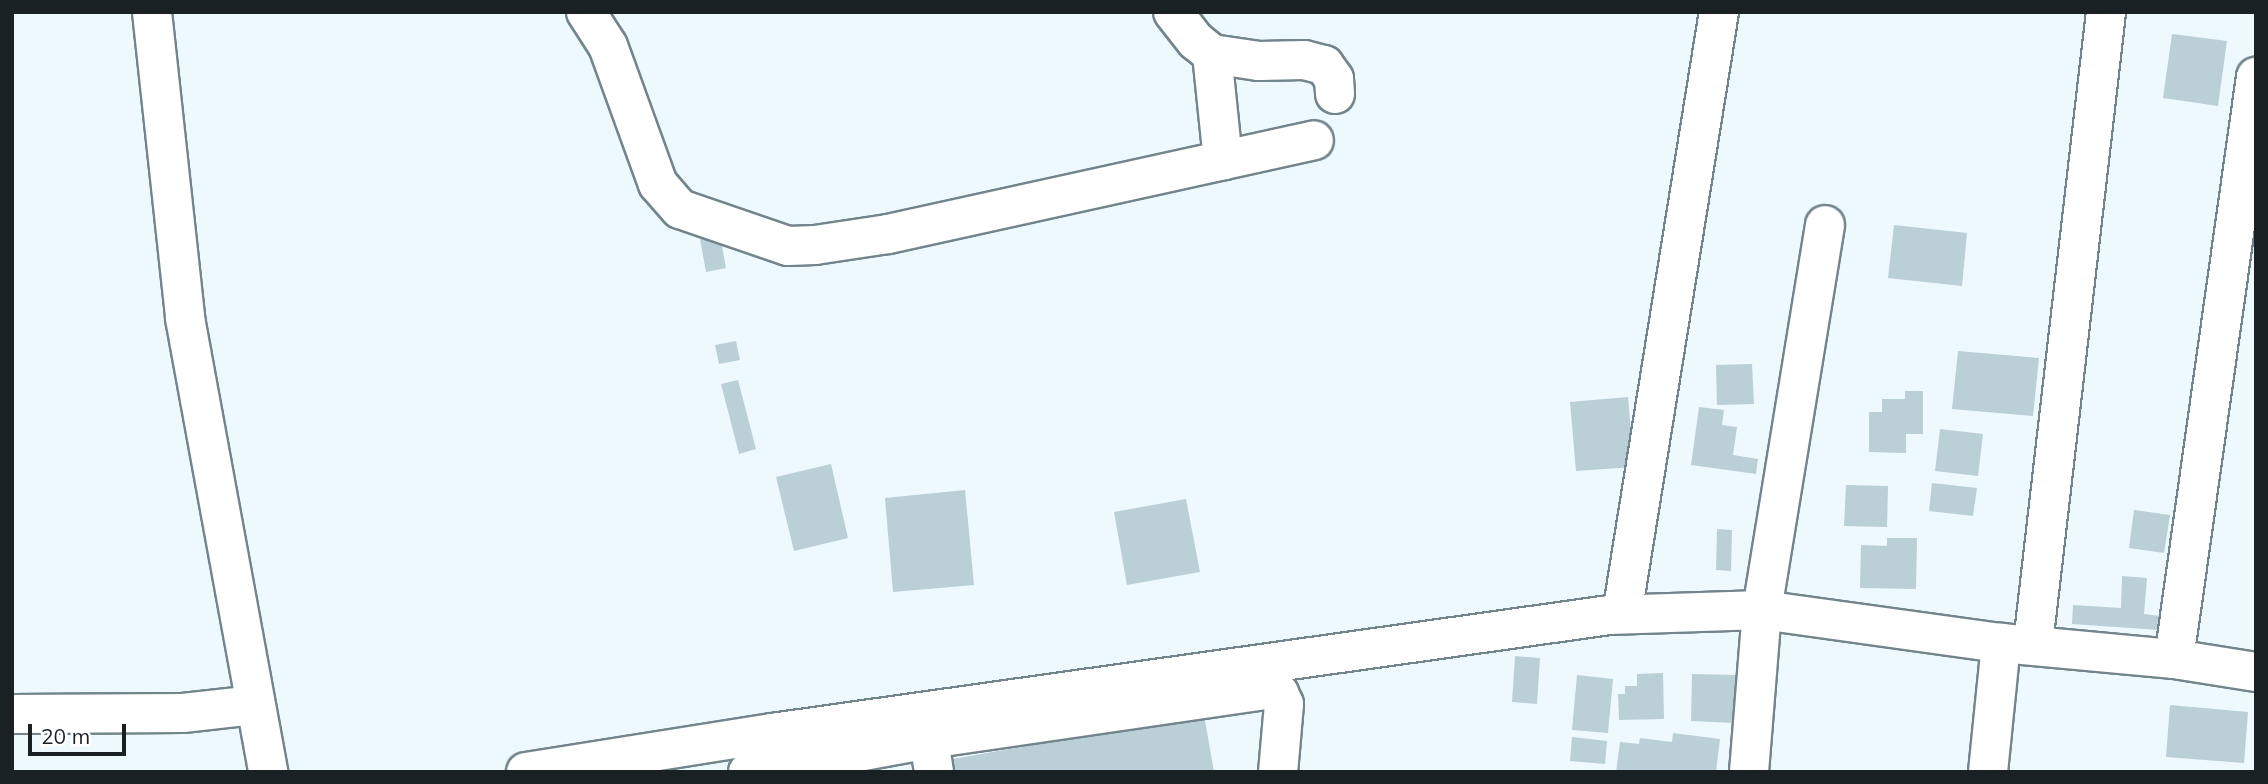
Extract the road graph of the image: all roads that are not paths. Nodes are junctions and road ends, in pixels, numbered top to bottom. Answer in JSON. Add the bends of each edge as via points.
{"nodes":[{"id":1,"x":152,"y":12,"type":"edge"},
{"id":2,"x":586,"y":12,"type":"edge"},
{"id":3,"x":1173,"y":12,"type":"edge"},
{"id":4,"x":1719,"y":12,"type":"edge"},
{"id":5,"x":2106,"y":12,"type":"edge"},
{"id":6,"x":1212,"y":54,"type":"junction"},
{"id":7,"x":2256,"y":77,"type":"edge"},
{"id":8,"x":1335,"y":94,"type":"dead end"},
{"id":9,"x":1314,"y":140,"type":"dead end"},
{"id":10,"x":1223,"y":160,"type":"junction"},
{"id":11,"x":1825,"y":225,"type":"dead end"},
{"id":12,"x":1762,"y":610,"type":"junction"},
{"id":13,"x":1622,"y":614,"type":"junction"},
{"id":14,"x":2017,"y":643,"type":"junction"},
{"id":15,"x":2174,"y":659,"type":"junction"},
{"id":16,"x":2256,"y":672,"type":"edge"},
{"id":17,"x":256,"y":705,"type":"junction"},
{"id":18,"x":12,"y":714,"type":"edge"},
{"id":19,"x":931,"y":756,"type":"edge"},
{"id":20,"x":270,"y":766,"type":"edge"},
{"id":21,"x":526,"y":772,"type":"edge"},
{"id":22,"x":748,"y":772,"type":"edge"},
{"id":23,"x":1278,"y":772,"type":"edge"},
{"id":24,"x":1749,"y":772,"type":"edge"},
{"id":25,"x":1988,"y":772,"type":"edge"}],
"edges":[{"from":1,"to":17,"type":"street","via":[[186,318]]},
{"from":2,"to":10,"type":"street","via":[[608,46],[659,184],[680,209],[788,246],[888,234]]},
{"from":3,"to":6,"type":"street"},
{"from":4,"to":13,"type":"street"},
{"from":5,"to":14,"type":"street"},
{"from":6,"to":8,"type":"street","via":[[1324,65],[1334,79]]},
{"from":6,"to":10,"type":"street"},
{"from":7,"to":15,"type":"street"},
{"from":9,"to":10,"type":"street"},
{"from":11,"to":12,"type":"street"},
{"from":12,"to":13,"type":"street"},
{"from":12,"to":14,"type":"street"},
{"from":12,"to":24,"type":"street"},
{"from":13,"to":21,"type":"street"},
{"from":14,"to":15,"type":"street"},
{"from":14,"to":25,"type":"street"},
{"from":15,"to":16,"type":"street"},
{"from":17,"to":18,"type":"street","via":[[183,713]]},
{"from":17,"to":20,"type":"street"},
{"from":19,"to":22,"type":"street"},
{"from":19,"to":23,"type":"street","via":[[1272,689],[1284,704]]}]}
